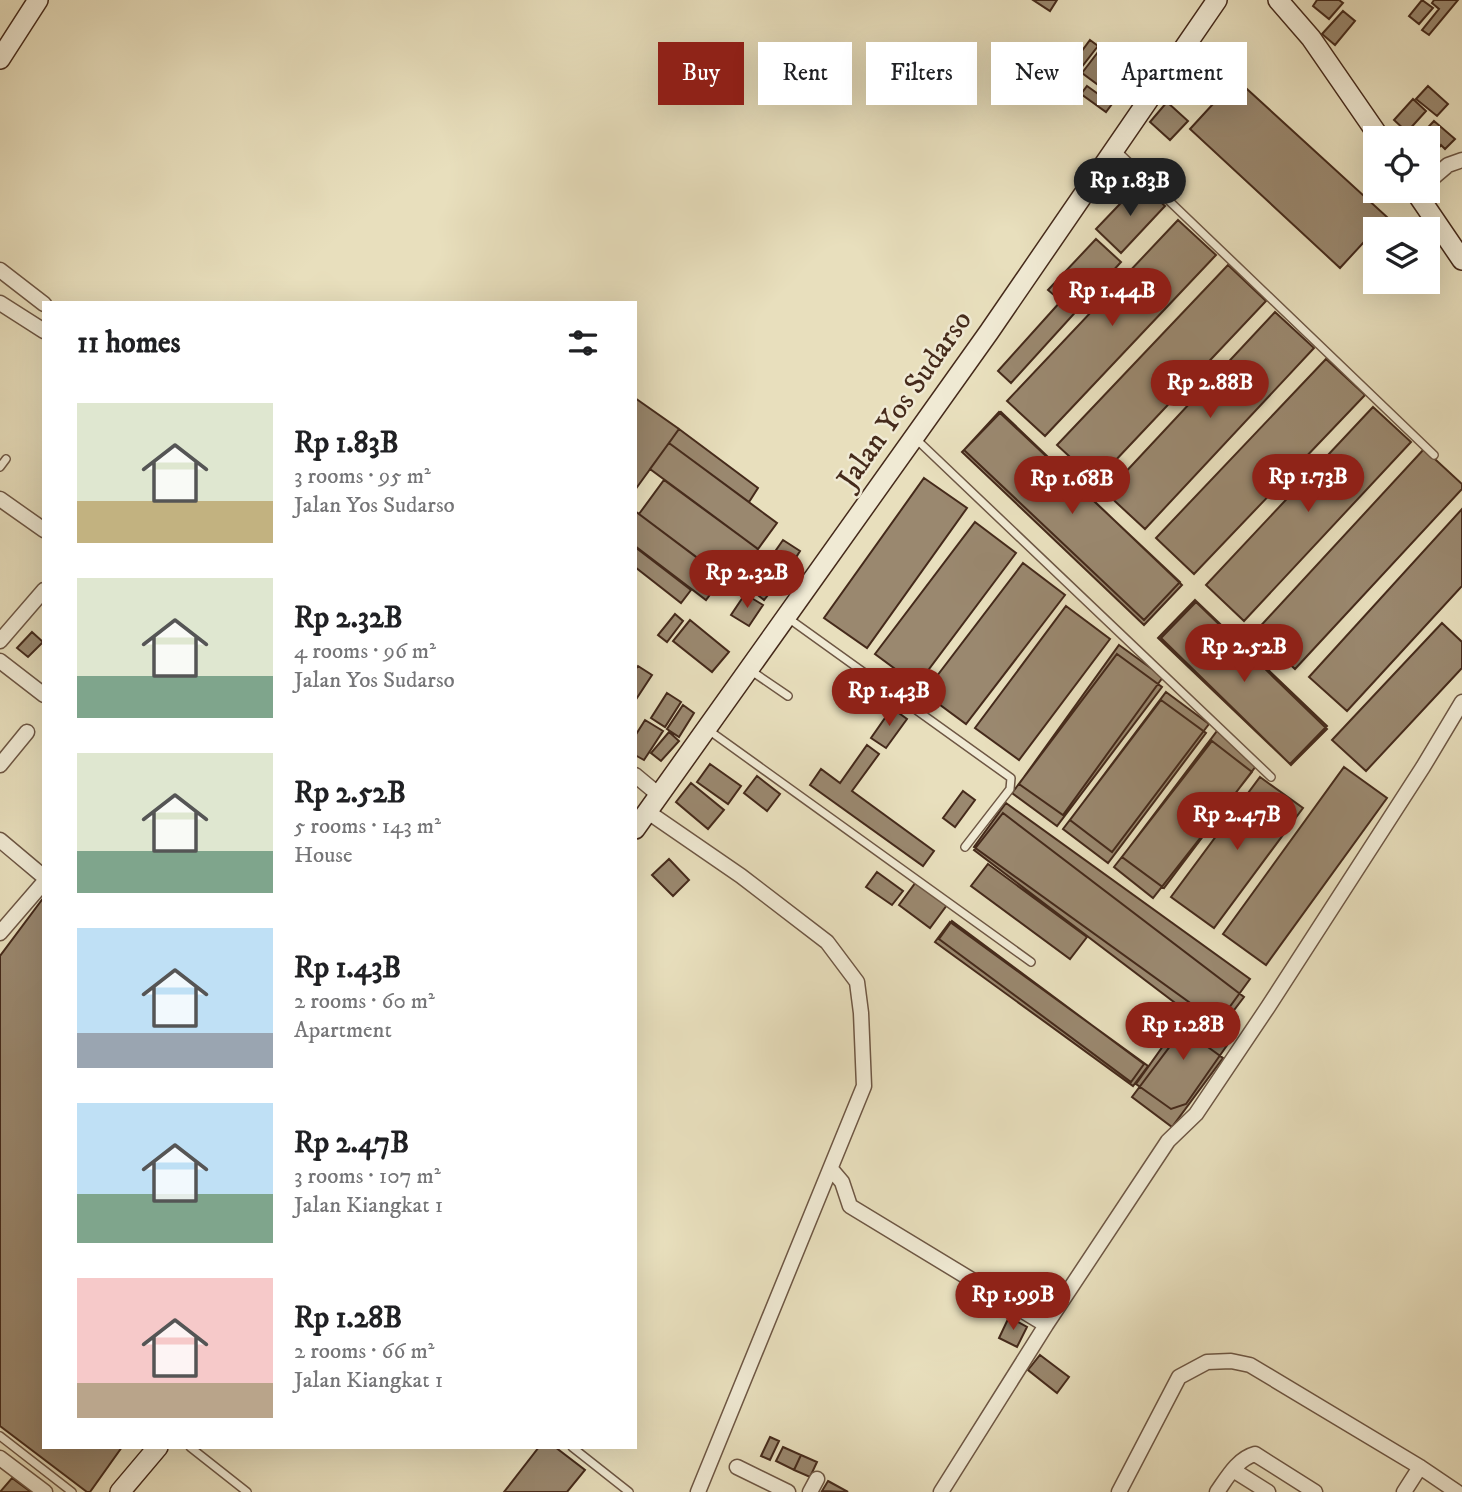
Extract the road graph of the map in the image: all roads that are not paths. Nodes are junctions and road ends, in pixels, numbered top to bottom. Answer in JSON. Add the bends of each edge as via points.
{"nodes":[{"id":1,"x":38,"y":0,"type":"edge"},
{"id":2,"x":1217,"y":0,"type":"edge"},
{"id":3,"x":1278,"y":0,"type":"edge"},
{"id":4,"x":0,"y":59,"type":"edge"},
{"id":5,"x":1372,"y":126,"type":"edge"},
{"id":6,"x":1115,"y":149,"type":"junction"},
{"id":7,"x":1462,"y":160,"type":"edge"},
{"id":8,"x":1440,"y":172,"type":"edge"},
{"id":9,"x":1427,"y":203,"type":"edge"},
{"id":10,"x":1462,"y":260,"type":"edge"},
{"id":11,"x":0,"y":270,"type":"edge"},
{"id":12,"x":42,"y":302,"type":"edge"},
{"id":13,"x":0,"y":303,"type":"edge"},
{"id":14,"x":42,"y":330,"type":"edge"},
{"id":15,"x":913,"y":436,"type":"junction"},
{"id":16,"x":1434,"y":455,"type":"dead end"},
{"id":17,"x":6,"y":459,"type":"dead end"},
{"id":18,"x":0,"y":467,"type":"edge"},
{"id":19,"x":0,"y":499,"type":"edge"},
{"id":20,"x":42,"y":529,"type":"edge"},
{"id":21,"x":42,"y":592,"type":"edge"},
{"id":22,"x":788,"y":618,"type":"junction"},
{"id":23,"x":0,"y":641,"type":"edge"},
{"id":24,"x":0,"y":661,"type":"edge"},
{"id":25,"x":750,"y":669,"type":"junction"},
{"id":26,"x":42,"y":693,"type":"edge"},
{"id":27,"x":788,"y":696,"type":"dead end"},
{"id":28,"x":1462,"y":702,"type":"edge"},
{"id":29,"x":706,"y":729,"type":"junction"},
{"id":30,"x":27,"y":732,"type":"dead end"},
{"id":31,"x":0,"y":765,"type":"edge"},
{"id":32,"x":1271,"y":777,"type":"dead end"},
{"id":33,"x":637,"y":778,"type":"edge"},
{"id":34,"x":653,"y":803,"type":"junction"},
{"id":35,"x":637,"y":826,"type":"edge"},
{"id":36,"x":0,"y":840,"type":"edge"},
{"id":37,"x":965,"y":847,"type":"dead end"},
{"id":38,"x":42,"y":877,"type":"edge"},
{"id":39,"x":42,"y":881,"type":"edge"},
{"id":40,"x":0,"y":933,"type":"edge"},
{"id":41,"x":1031,"y":962,"type":"dead end"},
{"id":42,"x":831,"y":1170,"type":"junction"},
{"id":43,"x":1046,"y":1325,"type":"junction"},
{"id":44,"x":0,"y":1436,"type":"edge"},
{"id":45,"x":156,"y":1449,"type":"edge"},
{"id":46,"x":193,"y":1449,"type":"edge"},
{"id":47,"x":575,"y":1449,"type":"edge"},
{"id":48,"x":0,"y":1458,"type":"edge"},
{"id":49,"x":737,"y":1467,"type":"dead end"},
{"id":50,"x":1420,"y":1467,"type":"junction"},
{"id":51,"x":1233,"y":1470,"type":"junction"},
{"id":52,"x":45,"y":1492,"type":"edge"},
{"id":53,"x":72,"y":1492,"type":"edge"},
{"id":54,"x":120,"y":1492,"type":"edge"},
{"id":55,"x":247,"y":1492,"type":"edge"},
{"id":56,"x":629,"y":1492,"type":"edge"},
{"id":57,"x":698,"y":1492,"type":"edge"},
{"id":58,"x":788,"y":1492,"type":"edge"},
{"id":59,"x":940,"y":1492,"type":"edge"},
{"id":60,"x":1119,"y":1492,"type":"edge"},
{"id":61,"x":1217,"y":1492,"type":"edge"},
{"id":62,"x":1268,"y":1492,"type":"edge"},
{"id":63,"x":1315,"y":1492,"type":"edge"},
{"id":64,"x":1404,"y":1492,"type":"edge"},
{"id":65,"x":1457,"y":1492,"type":"edge"}],
"edges":[{"from":1,"to":4,"type":"street"},
{"from":2,"to":6,"type":"street","name":"Jalan Yos Sudarso"},
{"from":3,"to":5,"type":"street","via":[[1311,38]]},
{"from":6,"to":15,"type":"street","name":"Jalan Yos Sudarso"},
{"from":6,"to":16,"type":"lane"},
{"from":7,"to":8,"type":"street"},
{"from":9,"to":10,"type":"street"},
{"from":11,"to":12,"type":"street"},
{"from":13,"to":14,"type":"street"},
{"from":15,"to":22,"type":"street","name":"Jalan Yos Sudarso"},
{"from":15,"to":32,"type":"lane"},
{"from":17,"to":18,"type":"lane"},
{"from":19,"to":20,"type":"street"},
{"from":21,"to":23,"type":"street"},
{"from":22,"to":25,"type":"street","name":"Jalan Yos Sudarso"},
{"from":22,"to":37,"type":"lane","via":[[1011,778],[1010,789]]},
{"from":24,"to":26,"type":"street"},
{"from":25,"to":27,"type":"lane"},
{"from":25,"to":29,"type":"street","name":"Jalan Yos Sudarso"},
{"from":28,"to":43,"type":"street","via":[[1261,1018],[1196,1114],[1168,1141]]},
{"from":29,"to":34,"type":"street","name":"Jalan Yos Sudarso"},
{"from":29,"to":41,"type":"lane"},
{"from":30,"to":31,"type":"street"},
{"from":33,"to":34,"type":"street"},
{"from":34,"to":35,"type":"street","name":"Jalan Yos Sudarso"},
{"from":34,"to":42,"type":"street","via":[[827,942],[857,982],[864,1086]]},
{"from":36,"to":38,"type":"street"},
{"from":39,"to":40,"type":"street"},
{"from":42,"to":43,"type":"street","via":[[842,1182],[850,1206]]},
{"from":42,"to":57,"type":"street"},
{"from":43,"to":59,"type":"street"},
{"from":44,"to":53,"type":"lane"},
{"from":45,"to":54,"type":"street"},
{"from":46,"to":55,"type":"lane"},
{"from":47,"to":56,"type":"lane"},
{"from":48,"to":52,"type":"street"},
{"from":49,"to":58,"type":"street"},
{"from":50,"to":60,"type":"street","via":[[1250,1365],[1207,1362],[1179,1377]]},
{"from":50,"to":64,"type":"street"},
{"from":50,"to":65,"type":"street"},
{"from":51,"to":61,"type":"street"},
{"from":51,"to":62,"type":"street"},
{"from":51,"to":63,"type":"street","via":[[1255,1454]]}]}
